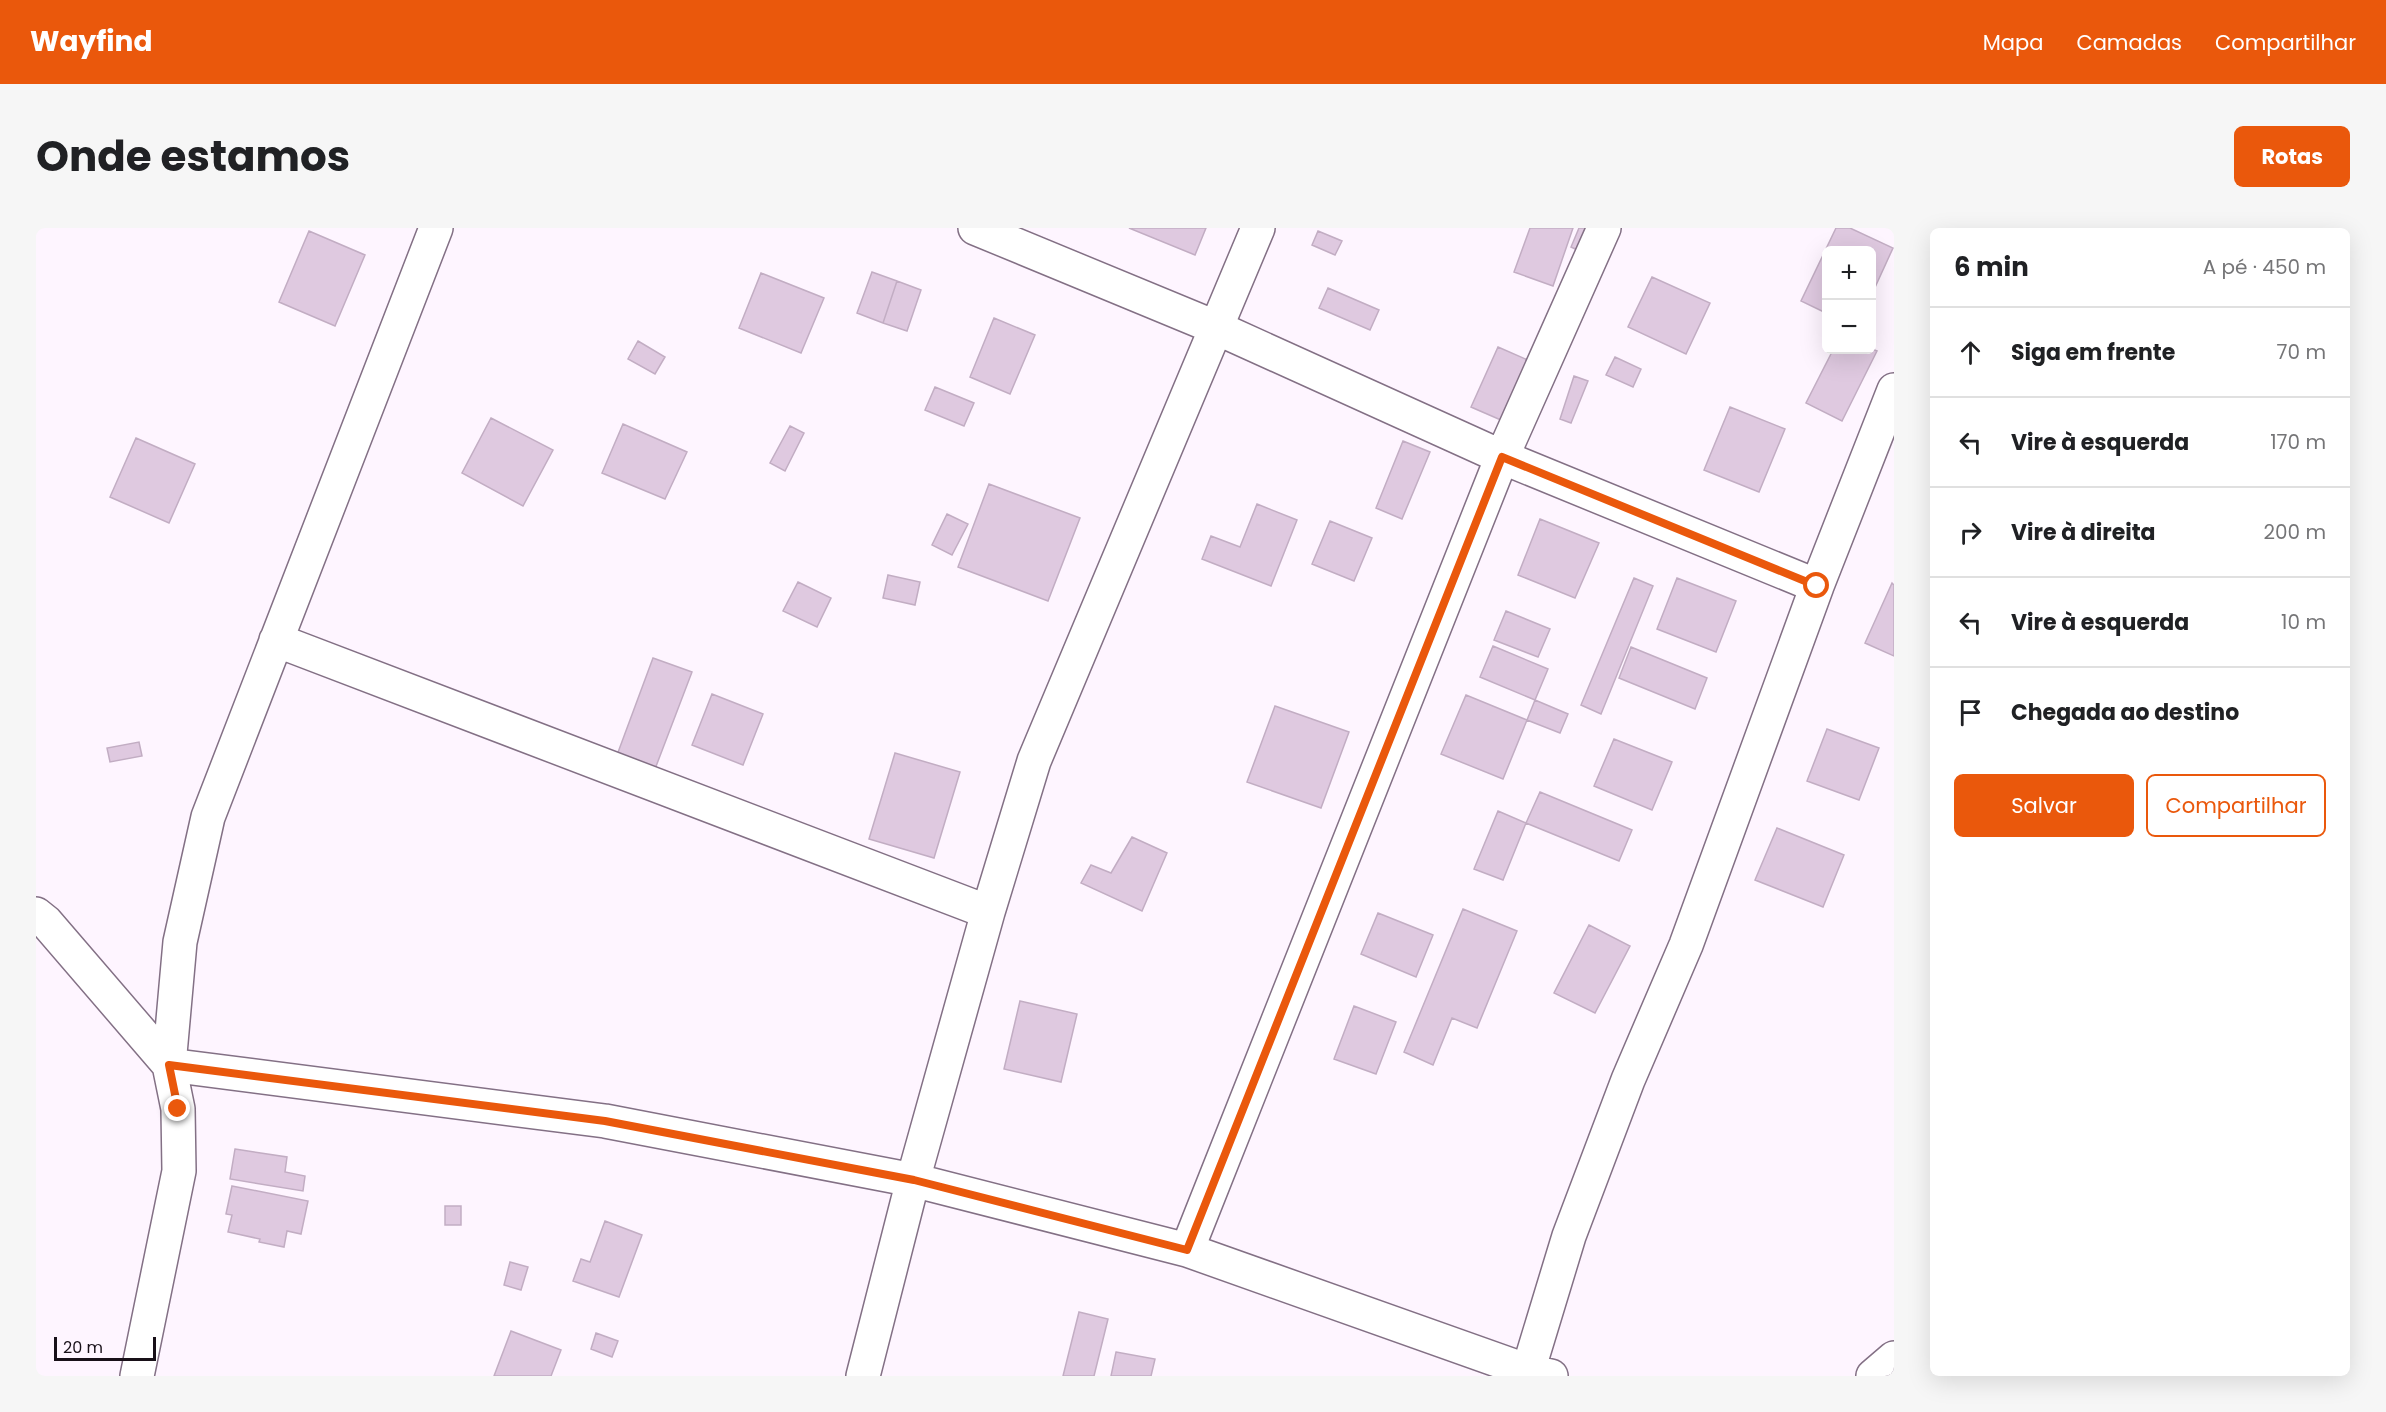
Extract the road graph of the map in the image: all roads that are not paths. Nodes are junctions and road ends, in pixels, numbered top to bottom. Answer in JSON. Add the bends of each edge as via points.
{"nodes":[{"id":1,"x":436,"y":228,"type":"edge"},
{"id":2,"x":975,"y":228,"type":"edge"},
{"id":3,"x":1258,"y":228,"type":"edge"},
{"id":4,"x":1604,"y":228,"type":"edge"},
{"id":5,"x":1217,"y":328,"type":"junction"},
{"id":6,"x":1894,"y":390,"type":"edge"},
{"id":7,"x":1502,"y":457,"type":"junction"},
{"id":8,"x":1817,"y":586,"type":"junction"},
{"id":9,"x":276,"y":640,"type":"junction"},
{"id":10,"x":988,"y":912,"type":"junction"},
{"id":11,"x":36,"y":914,"type":"edge"},
{"id":12,"x":169,"y":1065,"type":"junction"},
{"id":13,"x":914,"y":1180,"type":"junction"},
{"id":14,"x":1187,"y":1250,"type":"junction"},
{"id":15,"x":1894,"y":1358,"type":"edge"},
{"id":16,"x":1540,"y":1373,"type":"edge"},
{"id":17,"x":136,"y":1376,"type":"edge"},
{"id":18,"x":863,"y":1376,"type":"edge"},
{"id":19,"x":1873,"y":1376,"type":"edge"}],
"edges":[{"from":1,"to":9,"type":"street"},
{"from":2,"to":5,"type":"street"},
{"from":3,"to":5,"type":"street"},
{"from":4,"to":7,"type":"street"},
{"from":5,"to":7,"type":"street"},
{"from":5,"to":10,"type":"street","via":[[1034,761]]},
{"from":6,"to":8,"type":"street"},
{"from":7,"to":8,"type":"street"},
{"from":7,"to":14,"type":"street"},
{"from":8,"to":16,"type":"street","via":[[1686,945],[1628,1080],[1569,1236]]},
{"from":9,"to":10,"type":"street"},
{"from":9,"to":12,"type":"street","via":[[208,817],[180,942]]},
{"from":10,"to":13,"type":"street"},
{"from":11,"to":12,"type":"street"},
{"from":12,"to":13,"type":"street","via":[[605,1121]]},
{"from":12,"to":17,"type":"street","via":[[178,1109],[179,1171]]},
{"from":13,"to":14,"type":"street"},
{"from":13,"to":18,"type":"street"},
{"from":14,"to":16,"type":"street"},
{"from":15,"to":19,"type":"street"}]}
